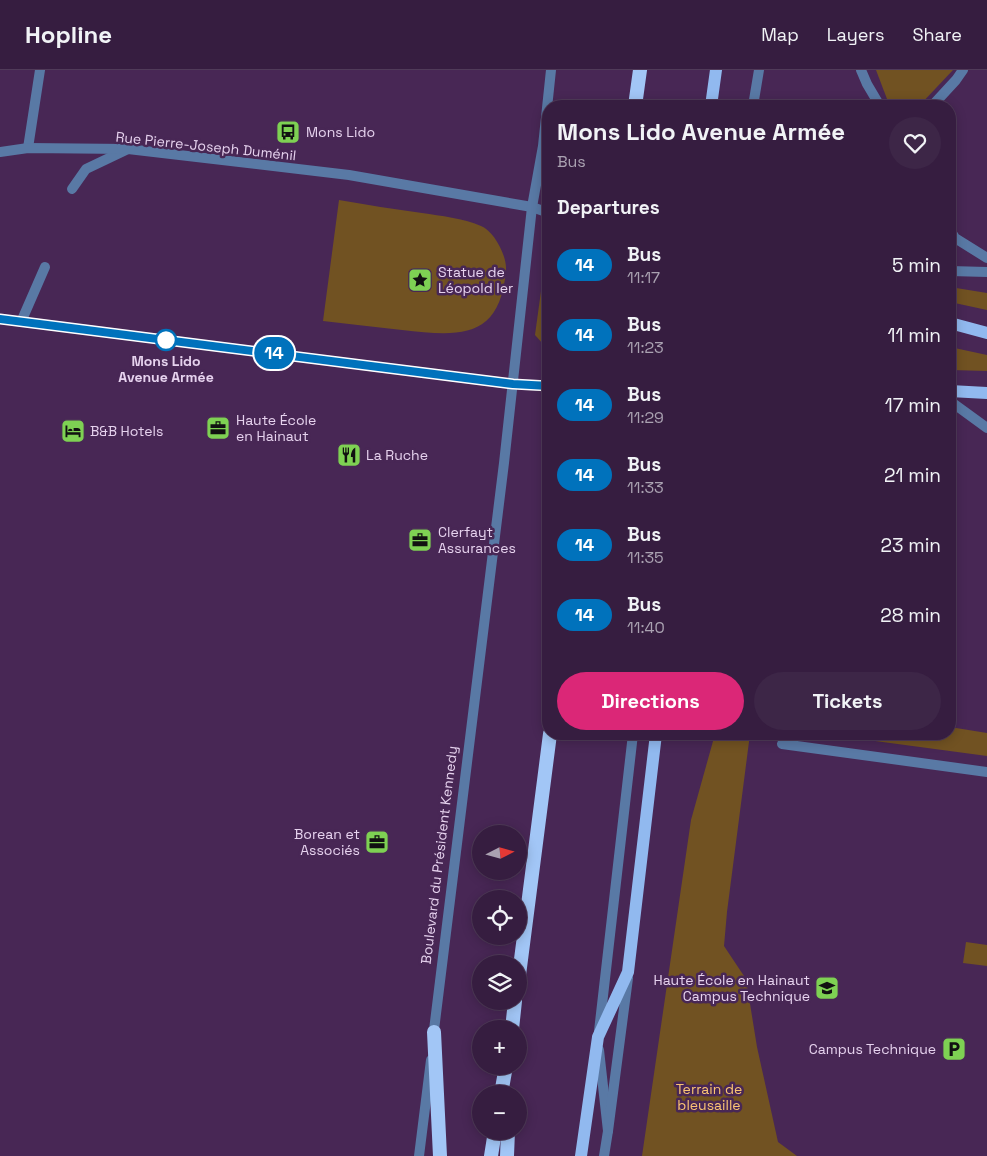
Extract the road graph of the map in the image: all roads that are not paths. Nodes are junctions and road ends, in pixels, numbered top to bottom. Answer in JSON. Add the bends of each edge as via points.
{"nodes":[{"id":1,"x":40,"y":70,"type":"edge"},
{"id":2,"x":552,"y":70,"type":"edge"},
{"id":3,"x":640,"y":70,"type":"edge"},
{"id":4,"x":716,"y":70,"type":"edge"},
{"id":5,"x":758,"y":70,"type":"edge"},
{"id":6,"x":861,"y":70,"type":"edge"},
{"id":7,"x":963,"y":70,"type":"edge"},
{"id":8,"x":548,"y":100,"type":"edge"},
{"id":9,"x":636,"y":100,"type":"edge"},
{"id":10,"x":712,"y":100,"type":"edge"},
{"id":11,"x":754,"y":100,"type":"edge"},
{"id":12,"x":876,"y":100,"type":"edge"},
{"id":13,"x":938,"y":100,"type":"edge"},
{"id":14,"x":28,"y":148,"type":"junction"},
{"id":15,"x":128,"y":149,"type":"junction"},
{"id":16,"x":0,"y":152,"type":"edge"},
{"id":17,"x":542,"y":152,"type":"edge"},
{"id":18,"x":72,"y":189,"type":"dead end"},
{"id":19,"x":532,"y":207,"type":"junction"},
{"id":20,"x":542,"y":211,"type":"edge"},
{"id":21,"x":956,"y":239,"type":"edge"},
{"id":22,"x":987,"y":258,"type":"edge"},
{"id":23,"x":45,"y":267,"type":"dead end"},
{"id":24,"x":956,"y":271,"type":"edge"},
{"id":25,"x":987,"y":272,"type":"edge"},
{"id":26,"x":0,"y":319,"type":"edge"},
{"id":27,"x":21,"y":322,"type":"junction"},
{"id":28,"x":956,"y":325,"type":"edge"},
{"id":29,"x":987,"y":333,"type":"edge"},
{"id":30,"x":513,"y":384,"type":"junction"},
{"id":31,"x":542,"y":386,"type":"edge"},
{"id":32,"x":956,"y":391,"type":"edge"},
{"id":33,"x":987,"y":393,"type":"edge"},
{"id":34,"x":956,"y":405,"type":"edge"},
{"id":35,"x":987,"y":428,"type":"edge"},
{"id":36,"x":549,"y":740,"type":"edge"},
{"id":37,"x":632,"y":740,"type":"edge"},
{"id":38,"x":655,"y":740,"type":"edge"},
{"id":39,"x":782,"y":744,"type":"dead end"},
{"id":40,"x":987,"y":772,"type":"edge"},
{"id":41,"x":522,"y":955,"type":"edge"},
{"id":42,"x":628,"y":972,"type":"junction"},
{"id":43,"x":434,"y":1032,"type":"junction"},
{"id":44,"x":598,"y":1037,"type":"junction"},
{"id":45,"x":608,"y":1131,"type":"junction"},
{"id":46,"x":494,"y":1140,"type":"edge"},
{"id":47,"x":508,"y":1140,"type":"edge"},
{"id":48,"x":419,"y":1156,"type":"edge"},
{"id":49,"x":440,"y":1156,"type":"edge"},
{"id":50,"x":491,"y":1156,"type":"edge"},
{"id":51,"x":507,"y":1156,"type":"edge"},
{"id":52,"x":581,"y":1156,"type":"edge"},
{"id":53,"x":604,"y":1156,"type":"edge"}],
"edges":[{"from":1,"to":14,"type":"street"},
{"from":2,"to":8,"type":"street","name":"Boulevard du Président Kennedy"},
{"from":3,"to":9,"type":"highway"},
{"from":4,"to":10,"type":"main road"},
{"from":5,"to":11,"type":"street"},
{"from":6,"to":12,"type":"street"},
{"from":7,"to":13,"type":"street"},
{"from":14,"to":15,"type":"street","name":"Rue Pierre-Joseph Duménil"},
{"from":14,"to":16,"type":"street","name":"Rue Pierre-Joseph Duménil"},
{"from":15,"to":18,"type":"street","via":[[86,169]]},
{"from":15,"to":19,"type":"street","name":"Rue Pierre-Joseph Duménil","via":[[349,176]]},
{"from":17,"to":19,"type":"street","name":"Boulevard du Président Kennedy"},
{"from":19,"to":20,"type":"street","name":"Rue Pierre-Joseph Duménil"},
{"from":19,"to":30,"type":"street","name":"Boulevard du Président Kennedy"},
{"from":21,"to":22,"type":"street"},
{"from":23,"to":27,"type":"street"},
{"from":24,"to":25,"type":"street"},
{"from":26,"to":27,"type":"street"},
{"from":27,"to":30,"type":"street"},
{"from":28,"to":29,"type":"main road"},
{"from":30,"to":31,"type":"street"},
{"from":30,"to":43,"type":"street","name":"Boulevard du Président Kennedy"},
{"from":32,"to":33,"type":"main road"},
{"from":34,"to":35,"type":"street"},
{"from":36,"to":41,"type":"highway"},
{"from":37,"to":44,"type":"street"},
{"from":38,"to":42,"type":"main road"},
{"from":39,"to":40,"type":"street"},
{"from":42,"to":44,"type":"main road"},
{"from":42,"to":45,"type":"street"},
{"from":43,"to":48,"type":"street","name":"Boulevard du Président Kennedy"},
{"from":43,"to":49,"type":"highway"},
{"from":44,"to":45,"type":"street"},
{"from":44,"to":52,"type":"main road"},
{"from":45,"to":53,"type":"street"},
{"from":46,"to":50,"type":"highway"},
{"from":47,"to":51,"type":"highway"}]}
